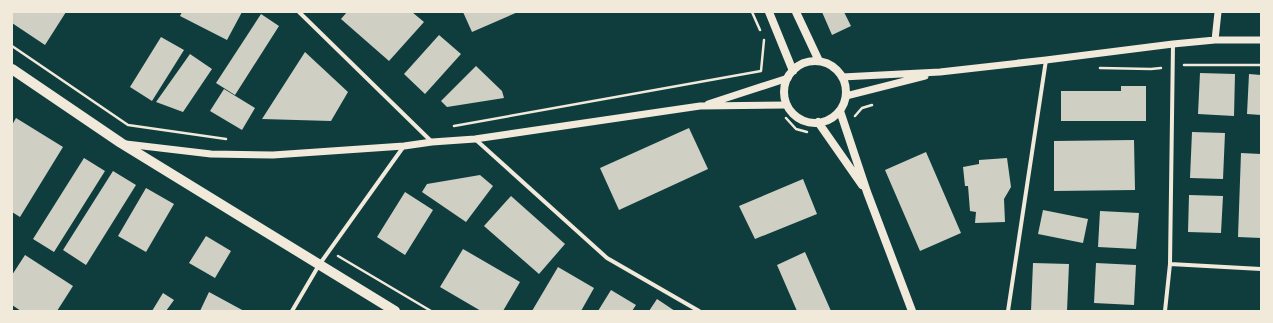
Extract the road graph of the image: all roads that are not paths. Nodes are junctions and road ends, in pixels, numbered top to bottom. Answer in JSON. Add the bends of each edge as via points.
{"nodes":[{"id":1,"x":299,"y":12,"type":"edge"},
{"id":2,"x":769,"y":12,"type":"edge"},
{"id":3,"x":796,"y":12,"type":"edge"},
{"id":4,"x":1218,"y":12,"type":"edge"},
{"id":5,"x":1214,"y":40,"type":"junction"},
{"id":6,"x":1261,"y":40,"type":"edge"},
{"id":7,"x":1173,"y":44,"type":"junction"},
{"id":8,"x":1046,"y":60,"type":"junction"},
{"id":9,"x":819,"y":61,"type":"junction"},
{"id":10,"x":12,"y":68,"type":"edge"},
{"id":11,"x":793,"y":71,"type":"junction"},
{"id":12,"x":940,"y":72,"type":"junction"},
{"id":13,"x":842,"y":77,"type":"junction"},
{"id":14,"x":788,"y":78,"type":"junction"},
{"id":15,"x":846,"y":96,"type":"junction"},
{"id":16,"x":787,"y":105,"type":"junction"},
{"id":17,"x":700,"y":106,"type":"junction"},
{"id":18,"x":840,"y":111,"type":"junction"},
{"id":19,"x":818,"y":122,"type":"junction"},
{"id":20,"x":475,"y":139,"type":"junction"},
{"id":21,"x":432,"y":142,"type":"junction"},
{"id":22,"x":122,"y":143,"type":"junction"},
{"id":23,"x":404,"y":146,"type":"junction"},
{"id":24,"x":867,"y":192,"type":"junction"},
{"id":25,"x":1170,"y":264,"type":"junction"},
{"id":26,"x":319,"y":265,"type":"junction"},
{"id":27,"x":1261,"y":270,"type":"edge"},
{"id":28,"x":292,"y":311,"type":"edge"},
{"id":29,"x":395,"y":311,"type":"edge"},
{"id":30,"x":699,"y":311,"type":"edge"},
{"id":31,"x":912,"y":311,"type":"edge"},
{"id":32,"x":1008,"y":311,"type":"edge"},
{"id":33,"x":1165,"y":311,"type":"edge"}],
"edges":[{"from":1,"to":21,"type":"street"},
{"from":2,"to":11,"type":"main road"},
{"from":3,"to":9,"type":"main road"},
{"from":4,"to":5,"type":"street"},
{"from":5,"to":6,"type":"street"},
{"from":5,"to":7,"type":"street"},
{"from":7,"to":8,"type":"street"},
{"from":7,"to":25,"type":"street"},
{"from":8,"to":12,"type":"street"},
{"from":8,"to":32,"type":"street"},
{"from":9,"to":11,"type":"main road","via":[[800,65]]},
{"from":9,"to":13,"type":"main road","via":[[836,69]]},
{"from":10,"to":22,"type":"main road"},
{"from":11,"to":14,"type":"main road"},
{"from":12,"to":13,"type":"street"},
{"from":12,"to":15,"type":"street"},
{"from":13,"to":15,"type":"main road","via":[[846,86]]},
{"from":14,"to":16,"type":"main road","via":[[784,96]]},
{"from":14,"to":17,"type":"street"},
{"from":15,"to":18,"type":"main road"},
{"from":16,"to":17,"type":"street"},
{"from":16,"to":19,"type":"main road","via":[[800,119]]},
{"from":17,"to":20,"type":"street"},
{"from":18,"to":19,"type":"main road","via":[[827,120]]},
{"from":18,"to":24,"type":"main road"},
{"from":19,"to":24,"type":"main road"},
{"from":20,"to":21,"type":"street"},
{"from":20,"to":30,"type":"street","via":[[607,258]]},
{"from":21,"to":23,"type":"street"},
{"from":22,"to":23,"type":"street","via":[[211,154],[273,155]]},
{"from":22,"to":26,"type":"main road"},
{"from":23,"to":26,"type":"street"},
{"from":24,"to":31,"type":"main road"},
{"from":25,"to":27,"type":"street"},
{"from":25,"to":33,"type":"street"},
{"from":26,"to":28,"type":"street"},
{"from":26,"to":29,"type":"main road"}]}
